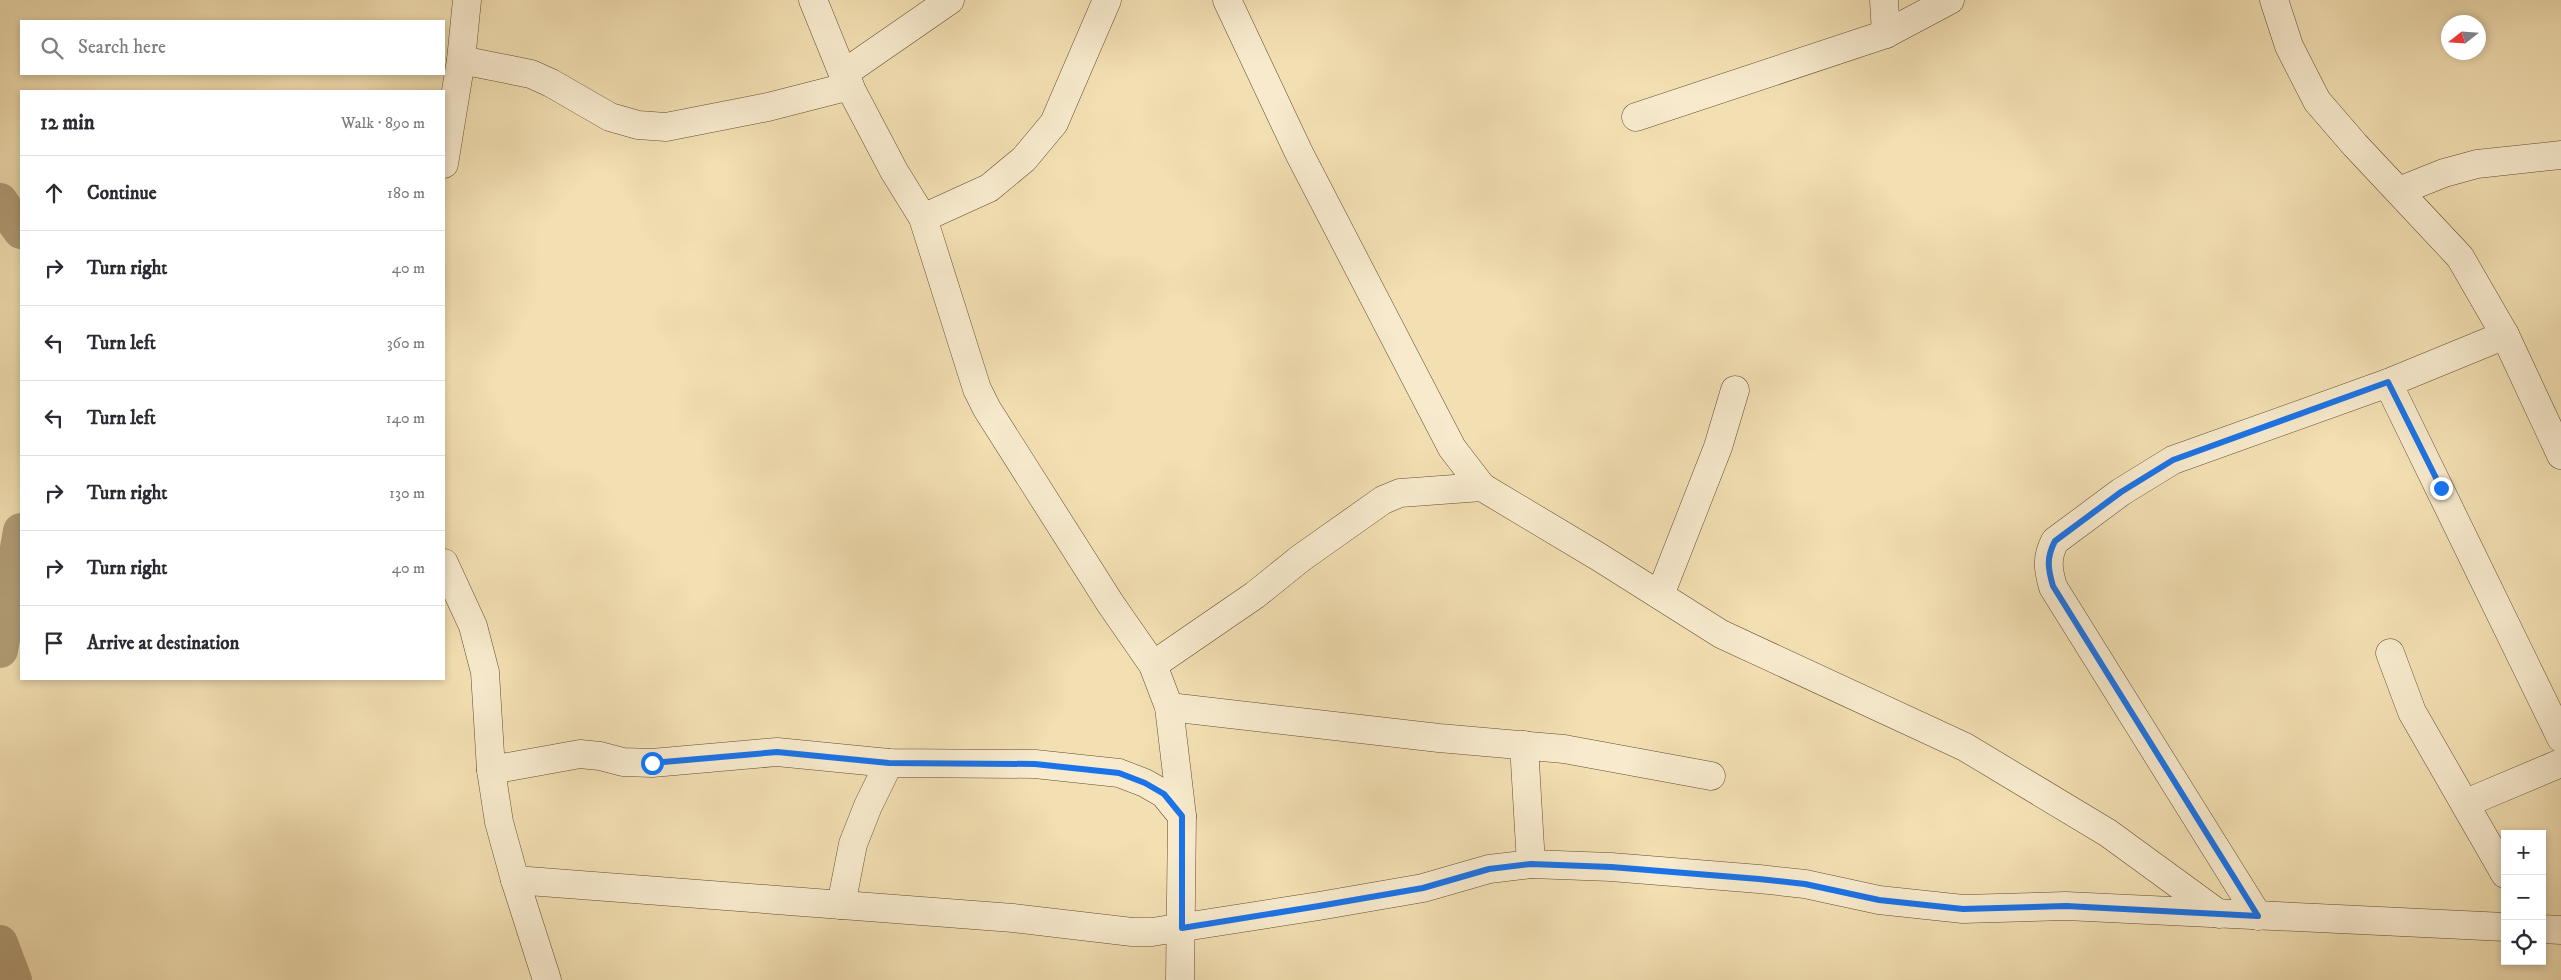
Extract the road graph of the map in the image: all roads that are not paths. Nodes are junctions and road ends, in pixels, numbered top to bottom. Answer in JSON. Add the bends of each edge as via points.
{"nodes":[{"id":1,"x":467,"y":0,"type":"edge"},
{"id":2,"x":813,"y":0,"type":"edge"},
{"id":3,"x":949,"y":0,"type":"edge"},
{"id":4,"x":1107,"y":0,"type":"edge"},
{"id":5,"x":1227,"y":0,"type":"edge"},
{"id":6,"x":1884,"y":0,"type":"edge"},
{"id":7,"x":1950,"y":0,"type":"edge"},
{"id":8,"x":2274,"y":0,"type":"edge"},
{"id":9,"x":1886,"y":34,"type":"junction"},
{"id":10,"x":461,"y":60,"type":"junction"},
{"id":11,"x":846,"y":80,"type":"junction"},
{"id":12,"x":1636,"y":117,"type":"dead end"},
{"id":13,"x":2561,"y":155,"type":"edge"},
{"id":14,"x":445,"y":158,"type":"edge"},
{"id":15,"x":2399,"y":191,"type":"junction"},
{"id":16,"x":923,"y":218,"type":"junction"},
{"id":17,"x":2505,"y":335,"type":"junction"},
{"id":18,"x":2388,"y":382,"type":"junction"},
{"id":19,"x":1735,"y":390,"type":"dead end"},
{"id":20,"x":2561,"y":455,"type":"edge"},
{"id":21,"x":1482,"y":487,"type":"junction"},
{"id":22,"x":445,"y":565,"type":"edge"},
{"id":23,"x":1660,"y":595,"type":"junction"},
{"id":24,"x":2390,"y":653,"type":"dead end"},
{"id":25,"x":1153,"y":665,"type":"junction"},
{"id":26,"x":1170,"y":707,"type":"junction"},
{"id":27,"x":2561,"y":738,"type":"edge"},
{"id":28,"x":1524,"y":745,"type":"junction"},
{"id":29,"x":889,"y":763,"type":"junction"},
{"id":30,"x":2561,"y":763,"type":"edge"},
{"id":31,"x":491,"y":770,"type":"junction"},
{"id":32,"x":1711,"y":776,"type":"dead end"},
{"id":33,"x":2466,"y":803,"type":"junction"},
{"id":34,"x":1182,"y":816,"type":"junction"},
{"id":35,"x":1531,"y":864,"type":"junction"},
{"id":36,"x":2501,"y":867,"type":"edge"},
{"id":37,"x":515,"y":880,"type":"junction"},
{"id":38,"x":841,"y":905,"type":"junction"},
{"id":39,"x":2219,"y":914,"type":"junction"},
{"id":40,"x":2258,"y":916,"type":"junction"},
{"id":41,"x":2501,"y":927,"type":"edge"},
{"id":42,"x":1182,"y":928,"type":"junction"},
{"id":43,"x":2546,"y":929,"type":"edge"},
{"id":44,"x":2561,"y":930,"type":"edge"},
{"id":45,"x":547,"y":980,"type":"edge"},
{"id":46,"x":1180,"y":980,"type":"edge"}],
"edges":[{"from":1,"to":10,"type":"street"},
{"from":2,"to":11,"type":"street"},
{"from":3,"to":11,"type":"street"},
{"from":4,"to":16,"type":"street","via":[[1054,123],[1024,159],[988,188]]},
{"from":5,"to":21,"type":"street","via":[[1299,153],[1452,448]]},
{"from":6,"to":9,"type":"street"},
{"from":7,"to":9,"type":"street"},
{"from":8,"to":15,"type":"street","via":[[2289,46],[2317,101]]},
{"from":9,"to":12,"type":"street"},
{"from":10,"to":11,"type":"street","via":[[531,74],[552,82],[610,117],[657,127],[768,107]]},
{"from":10,"to":14,"type":"street"},
{"from":11,"to":16,"type":"street"},
{"from":13,"to":15,"type":"street","via":[[2477,164]]},
{"from":15,"to":17,"type":"street","via":[[2460,257]]},
{"from":16,"to":25,"type":"street","via":[[977,389],[987,409]]},
{"from":17,"to":18,"type":"street"},
{"from":17,"to":20,"type":"street"},
{"from":18,"to":27,"type":"street"},
{"from":18,"to":40,"type":"street","via":[[2173,460],[2121,492],[2055,541],[2048,553],[2047,567],[2053,586]]},
{"from":19,"to":23,"type":"street","via":[[1718,448]]},
{"from":21,"to":23,"type":"street"},
{"from":21,"to":25,"type":"street","via":[[1400,493],[1383,500],[1255,595]]},
{"from":22,"to":31,"type":"street","via":[[473,626],[485,672]]},
{"from":23,"to":39,"type":"street","via":[[1721,634],[1965,747],[2108,834]]},
{"from":24,"to":33,"type":"street","via":[[2412,712]]},
{"from":25,"to":26,"type":"street"},
{"from":26,"to":28,"type":"street"},
{"from":26,"to":34,"type":"street"},
{"from":28,"to":32,"type":"street","via":[[1564,749]]},
{"from":28,"to":35,"type":"street"},
{"from":29,"to":31,"type":"street","via":[[777,752],[652,763],[623,762],[580,754]]},
{"from":29,"to":34,"type":"street","via":[[1035,764],[1119,773],[1164,794]]},
{"from":29,"to":38,"type":"street","via":[[853,844]]},
{"from":30,"to":33,"type":"street"},
{"from":31,"to":37,"type":"street","via":[[499,822]]},
{"from":33,"to":36,"type":"street"},
{"from":34,"to":42,"type":"street"},
{"from":35,"to":39,"type":"street","via":[[1759,879],[1805,884],[1879,900],[1963,909],[2066,906]]},
{"from":35,"to":42,"type":"street","via":[[1489,869],[1423,888]]},
{"from":37,"to":38,"type":"street"},
{"from":37,"to":45,"type":"street"},
{"from":38,"to":42,"type":"street","via":[[1013,918],[1132,932]]},
{"from":39,"to":40,"type":"street"},
{"from":40,"to":41,"type":"street"},
{"from":42,"to":46,"type":"street"},
{"from":43,"to":44,"type":"street"}]}
